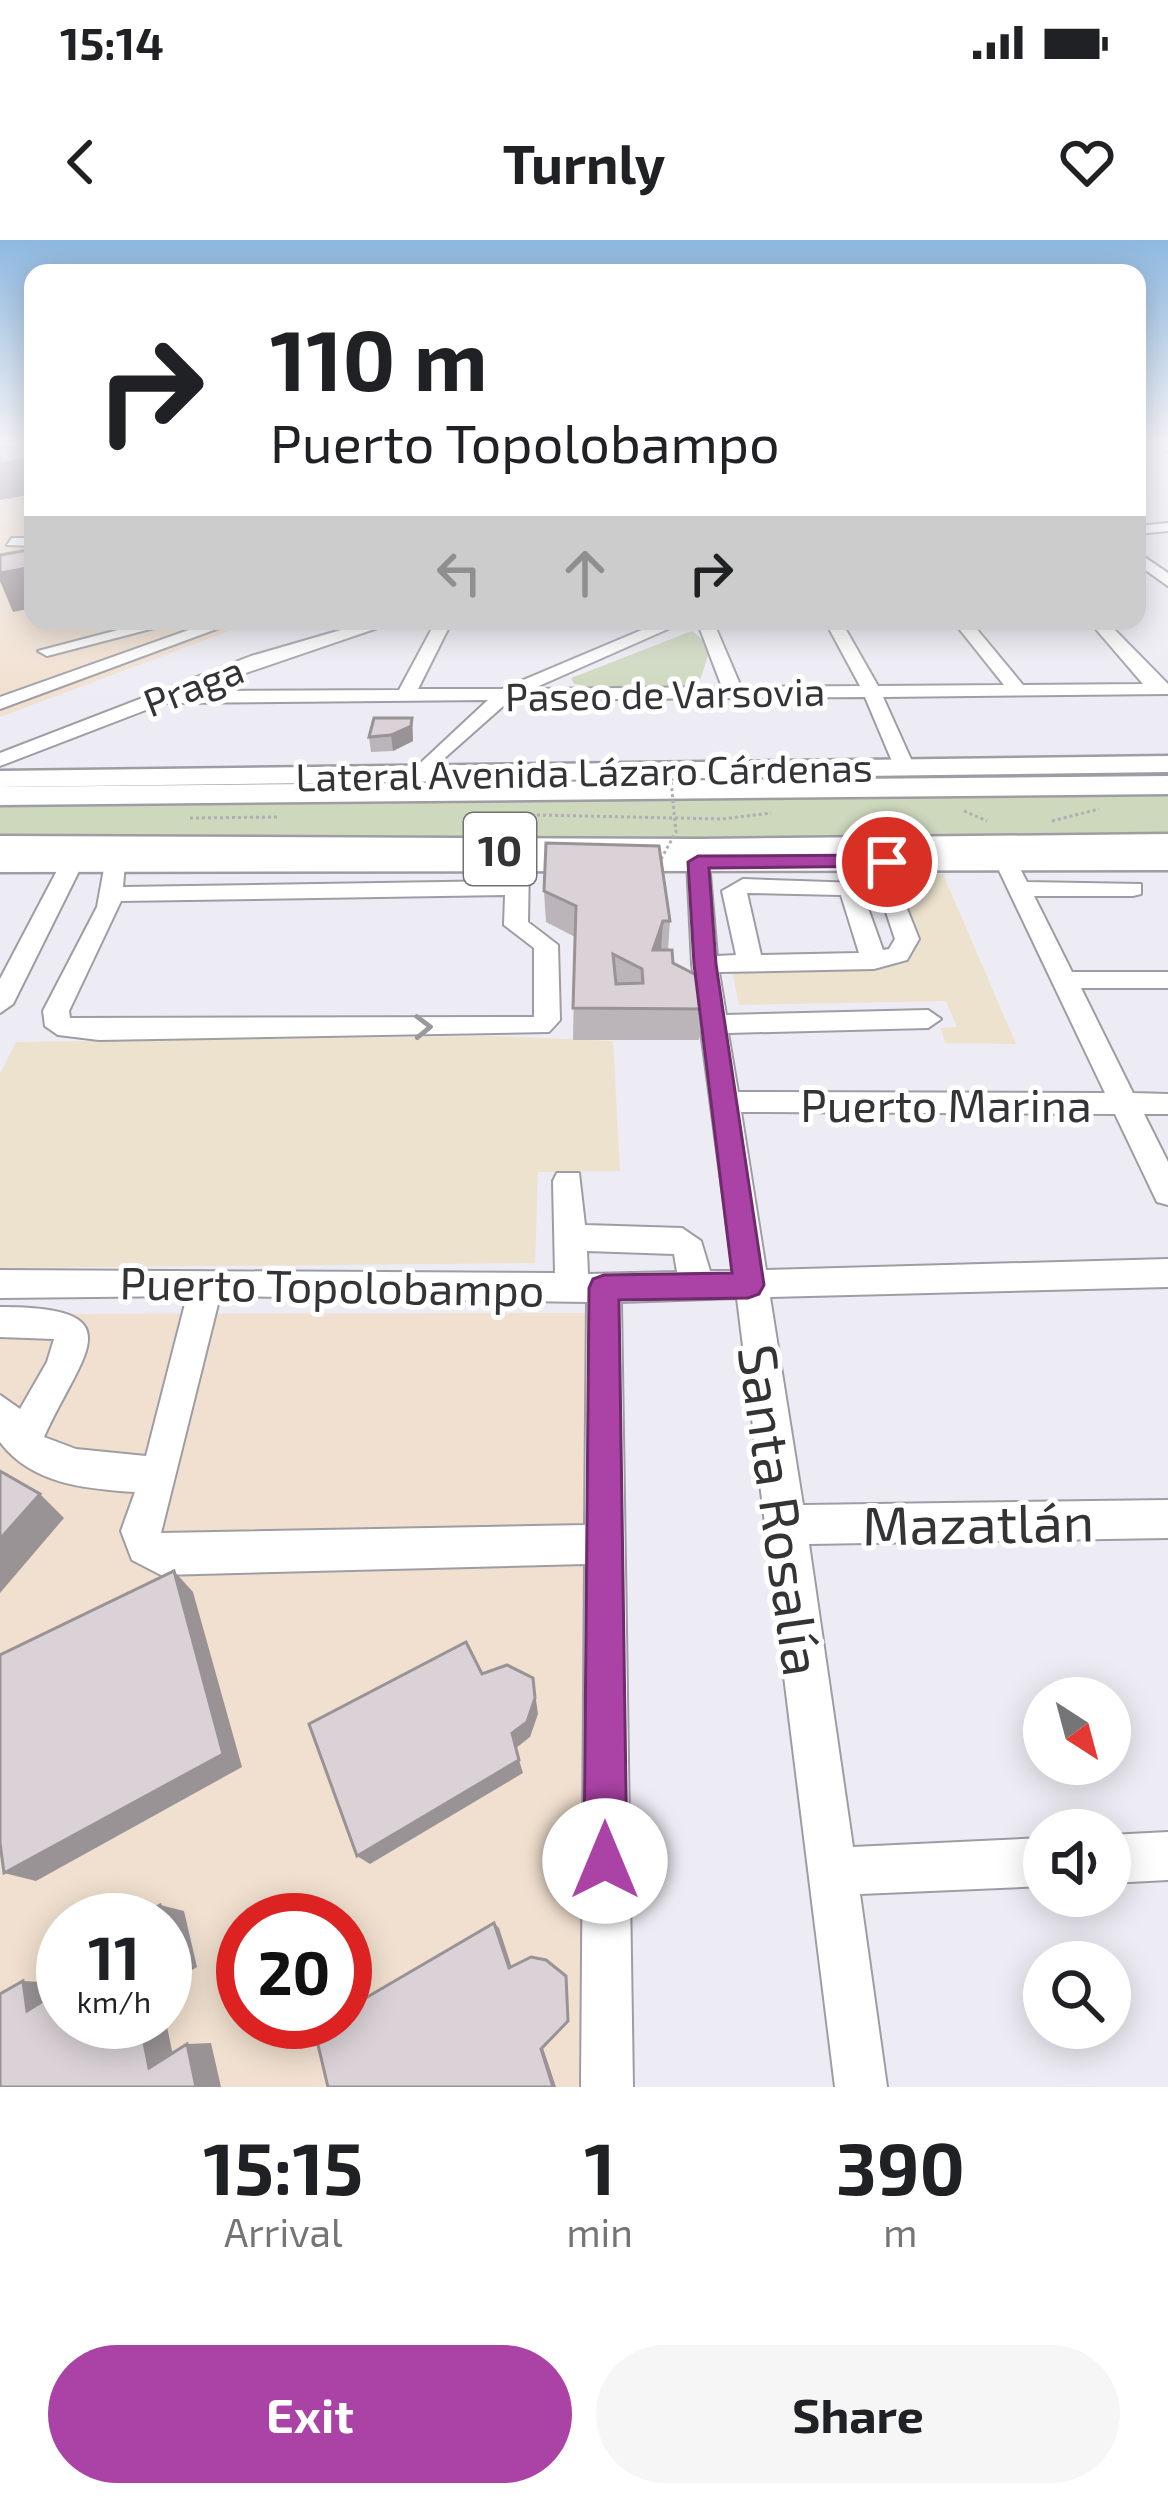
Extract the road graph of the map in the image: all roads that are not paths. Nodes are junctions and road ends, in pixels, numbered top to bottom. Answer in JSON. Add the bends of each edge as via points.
{"nodes":[{"id":1,"x":12,"y":542,"type":"dead end"},
{"id":2,"x":24,"y":542,"type":"edge"},
{"id":3,"x":69,"y":630,"type":"edge"},
{"id":4,"x":135,"y":630,"type":"edge"},
{"id":5,"x":199,"y":630,"type":"edge"},
{"id":6,"x":359,"y":630,"type":"edge"},
{"id":7,"x":440,"y":630,"type":"edge"},
{"id":8,"x":654,"y":630,"type":"edge"},
{"id":9,"x":709,"y":630,"type":"edge"},
{"id":10,"x":838,"y":630,"type":"edge"},
{"id":11,"x":968,"y":630,"type":"edge"},
{"id":12,"x":1106,"y":630,"type":"edge"},
{"id":13,"x":47,"y":651,"type":"junction"},
{"id":14,"x":62,"y":682,"type":"junction"},
{"id":15,"x":1016,"y":688,"type":"junction"},
{"id":16,"x":1163,"y":689,"type":"edge"},
{"id":17,"x":871,"y":690,"type":"junction"},
{"id":18,"x":734,"y":693,"type":"junction"},
{"id":19,"x":406,"y":694,"type":"junction"},
{"id":20,"x":504,"y":695,"type":"junction"},
{"id":21,"x":162,"y":697,"type":"junction"},
{"id":22,"x":0,"y":703,"type":"edge"},
{"id":23,"x":0,"y":760,"type":"edge"},
{"id":24,"x":1168,"y":764,"type":"edge"},
{"id":25,"x":904,"y":766,"type":"junction"},
{"id":26,"x":421,"y":773,"type":"junction"},
{"id":27,"x":493,"y":773,"type":"junction"},
{"id":28,"x":0,"y":779,"type":"edge"},
{"id":29,"x":1168,"y":785,"type":"edge"},
{"id":30,"x":628,"y":789,"type":"junction"},
{"id":31,"x":0,"y":796,"type":"edge"},
{"id":32,"x":1168,"y":844,"type":"edge"},
{"id":33,"x":0,"y":846,"type":"edge"},
{"id":34,"x":943,"y":846,"type":"junction"},
{"id":35,"x":1077,"y":861,"type":"junction"},
{"id":36,"x":1168,"y":861,"type":"edge"},
{"id":37,"x":814,"y":862,"type":"junction"},
{"id":38,"x":848,"y":862,"type":"junction"},
{"id":39,"x":1006,"y":862,"type":"junction"},
{"id":40,"x":0,"y":863,"type":"edge"},
{"id":41,"x":72,"y":863,"type":"junction"},
{"id":42,"x":675,"y":864,"type":"junction"},
{"id":43,"x":517,"y":875,"type":"junction"},
{"id":44,"x":113,"y":879,"type":"junction"},
{"id":45,"x":788,"y":886,"type":"junction"},
{"id":46,"x":1020,"y":889,"type":"junction"},
{"id":47,"x":1093,"y":889,"type":"junction"},
{"id":48,"x":1133,"y":889,"type":"dead end"},
{"id":49,"x":874,"y":962,"type":"junction"},
{"id":50,"x":750,"y":963,"type":"junction"},
{"id":51,"x":705,"y":964,"type":"junction"},
{"id":52,"x":1066,"y":980,"type":"junction"},
{"id":53,"x":1168,"y":980,"type":"edge"},
{"id":54,"x":0,"y":1004,"type":"edge"},
{"id":55,"x":928,"y":1019,"type":"dead end"},
{"id":56,"x":713,"y":1024,"type":"junction"},
{"id":57,"x":725,"y":1102,"type":"junction"},
{"id":58,"x":1168,"y":1104,"type":"edge"},
{"id":59,"x":1128,"y":1105,"type":"junction"},
{"id":60,"x":568,"y":1181,"type":"dead end"},
{"id":61,"x":1168,"y":1193,"type":"edge"},
{"id":62,"x":570,"y":1238,"type":"junction"},
{"id":63,"x":1168,"y":1273,"type":"edge"},
{"id":64,"x":207,"y":1282,"type":"junction"},
{"id":65,"x":0,"y":1284,"type":"edge"},
{"id":66,"x":748,"y":1285,"type":"junction"},
{"id":67,"x":696,"y":1286,"type":"junction"},
{"id":68,"x":588,"y":1288,"type":"junction"},
{"id":69,"x":0,"y":1322,"type":"edge"},
{"id":70,"x":12,"y":1426,"type":"edge"},
{"id":71,"x":160,"y":1475,"type":"junction"},
{"id":72,"x":1168,"y":1519,"type":"edge"},
{"id":73,"x":787,"y":1526,"type":"junction"},
{"id":74,"x":604,"y":1544,"type":"junction"},
{"id":75,"x":1168,"y":1856,"type":"edge"},
{"id":76,"x":1131,"y":1858,"type":"edge"},
{"id":77,"x":1023,"y":1863,"type":"edge"},
{"id":78,"x":833,"y":1872,"type":"junction"},
{"id":79,"x":607,"y":2087,"type":"edge"},
{"id":80,"x":861,"y":2087,"type":"edge"}],
"edges":[{"from":1,"to":2,"type":"street"},
{"from":3,"to":13,"type":"street","via":[[42,636]]},
{"from":4,"to":13,"type":"street"},
{"from":5,"to":14,"type":"street"},
{"from":6,"to":21,"type":"street","name":"Praga"},
{"from":7,"to":19,"type":"street"},
{"from":8,"to":20,"type":"street"},
{"from":9,"to":18,"type":"street"},
{"from":10,"to":17,"type":"street"},
{"from":11,"to":15,"type":"street"},
{"from":12,"to":16,"type":"street"},
{"from":13,"to":14,"type":"street"},
{"from":14,"to":22,"type":"street"},
{"from":15,"to":16,"type":"street","name":"Paseo de Varsovia"},
{"from":15,"to":17,"type":"street","name":"Paseo de Varsovia"},
{"from":17,"to":18,"type":"street","name":"Paseo de Varsovia"},
{"from":17,"to":25,"type":"street"},
{"from":18,"to":20,"type":"street","name":"Paseo de Varsovia"},
{"from":19,"to":20,"type":"street","name":"Paseo de Varsovia"},
{"from":19,"to":21,"type":"street","name":"Paseo de Varsovia"},
{"from":20,"to":26,"type":"street"},
{"from":21,"to":23,"type":"street","name":"Praga"},
{"from":24,"to":25,"type":"main road","name":"Lateral Avenida Lázaro Cárdenas"},
{"from":25,"to":27,"type":"main road","name":"Lateral Avenida Lázaro Cárdenas"},
{"from":26,"to":27,"type":"main road","name":"Lateral Avenida Lázaro Cárdenas"},
{"from":26,"to":28,"type":"main road","name":"Lateral Avenida Lázaro Cárdenas"},
{"from":27,"to":30,"type":"highway"},
{"from":29,"to":30,"type":"highway","number":"10"},
{"from":30,"to":31,"type":"highway","number":"10"},
{"from":32,"to":34,"type":"highway","number":"10"},
{"from":33,"to":34,"type":"highway","number":"10"},
{"from":34,"to":42,"type":"highway","via":[[903,855]]},
{"from":35,"to":36,"type":"main road","name":"Lateral Avenida Lázaro Cárdenas"},
{"from":35,"to":39,"type":"main road","name":"Lateral Avenida Lázaro Cárdenas"},
{"from":35,"to":47,"type":"street"},
{"from":37,"to":38,"type":"main road","name":"Lateral Avenida Lázaro Cárdenas"},
{"from":37,"to":42,"type":"main road","name":"Lateral Avenida Lázaro Cárdenas"},
{"from":37,"to":45,"type":"street"},
{"from":38,"to":39,"type":"main road","name":"Lateral Avenida Lázaro Cárdenas"},
{"from":38,"to":49,"type":"street","via":[[890,891],[908,939],[898,954]]},
{"from":39,"to":46,"type":"street"},
{"from":40,"to":41,"type":"main road","name":"Lateral Avenida Lázaro Cárdenas"},
{"from":41,"to":44,"type":"main road","name":"Lateral Avenida Lázaro Cárdenas"},
{"from":41,"to":54,"type":"street"},
{"from":42,"to":43,"type":"main road","name":"Lateral Avenida Lázaro Cárdenas"},
{"from":42,"to":51,"type":"street","name":"Santa Rosalía"},
{"from":43,"to":44,"type":"main road","name":"Lateral Avenida Lázaro Cárdenas"},
{"from":44,"to":43,"type":"street","one_way":true,"via":[[56,1011],[58,1026],[543,1025],[546,945],[516,925]]},
{"from":45,"to":49,"type":"street","via":[[851,888]]},
{"from":45,"to":50,"type":"street","via":[[736,888]]},
{"from":46,"to":47,"type":"street"},
{"from":46,"to":52,"type":"street"},
{"from":47,"to":48,"type":"street"},
{"from":49,"to":50,"type":"street"},
{"from":50,"to":51,"type":"street"},
{"from":51,"to":56,"type":"street","name":"Santa Rosalía"},
{"from":52,"to":53,"type":"street"},
{"from":52,"to":59,"type":"street"},
{"from":55,"to":56,"type":"street"},
{"from":56,"to":57,"type":"street","name":"Santa Rosalía"},
{"from":57,"to":59,"type":"street","name":"Puerto Marina"},
{"from":57,"to":66,"type":"street","name":"Santa Rosalía"},
{"from":58,"to":59,"type":"street","name":"Puerto Marina"},
{"from":59,"to":61,"type":"street"},
{"from":60,"to":62,"type":"street"},
{"from":62,"to":67,"type":"street","via":[[682,1241]]},
{"from":62,"to":68,"type":"street"},
{"from":63,"to":66,"type":"street","name":"Puerto Topolobampo"},
{"from":64,"to":65,"type":"street","name":"Puerto Topolobampo"},
{"from":64,"to":68,"type":"street","name":"Puerto Topolobampo"},
{"from":64,"to":71,"type":"street"},
{"from":66,"to":67,"type":"street","name":"Puerto Topolobampo"},
{"from":66,"to":73,"type":"street","name":"Santa Rosalía"},
{"from":67,"to":68,"type":"street","name":"Puerto Topolobampo"},
{"from":68,"to":74,"type":"street"},
{"from":69,"to":70,"type":"street","via":[[54,1322],[73,1340]]},
{"from":70,"to":71,"type":"street","via":[[50,1457]]},
{"from":71,"to":74,"type":"street","via":[[141,1531],[161,1555]]},
{"from":72,"to":73,"type":"street","name":"Mazatlán"},
{"from":73,"to":78,"type":"street","name":"Santa Rosalía"},
{"from":74,"to":79,"type":"street"},
{"from":75,"to":76,"type":"street"},
{"from":77,"to":78,"type":"street"},
{"from":78,"to":80,"type":"street","name":"Santa Rosalía"}]}
